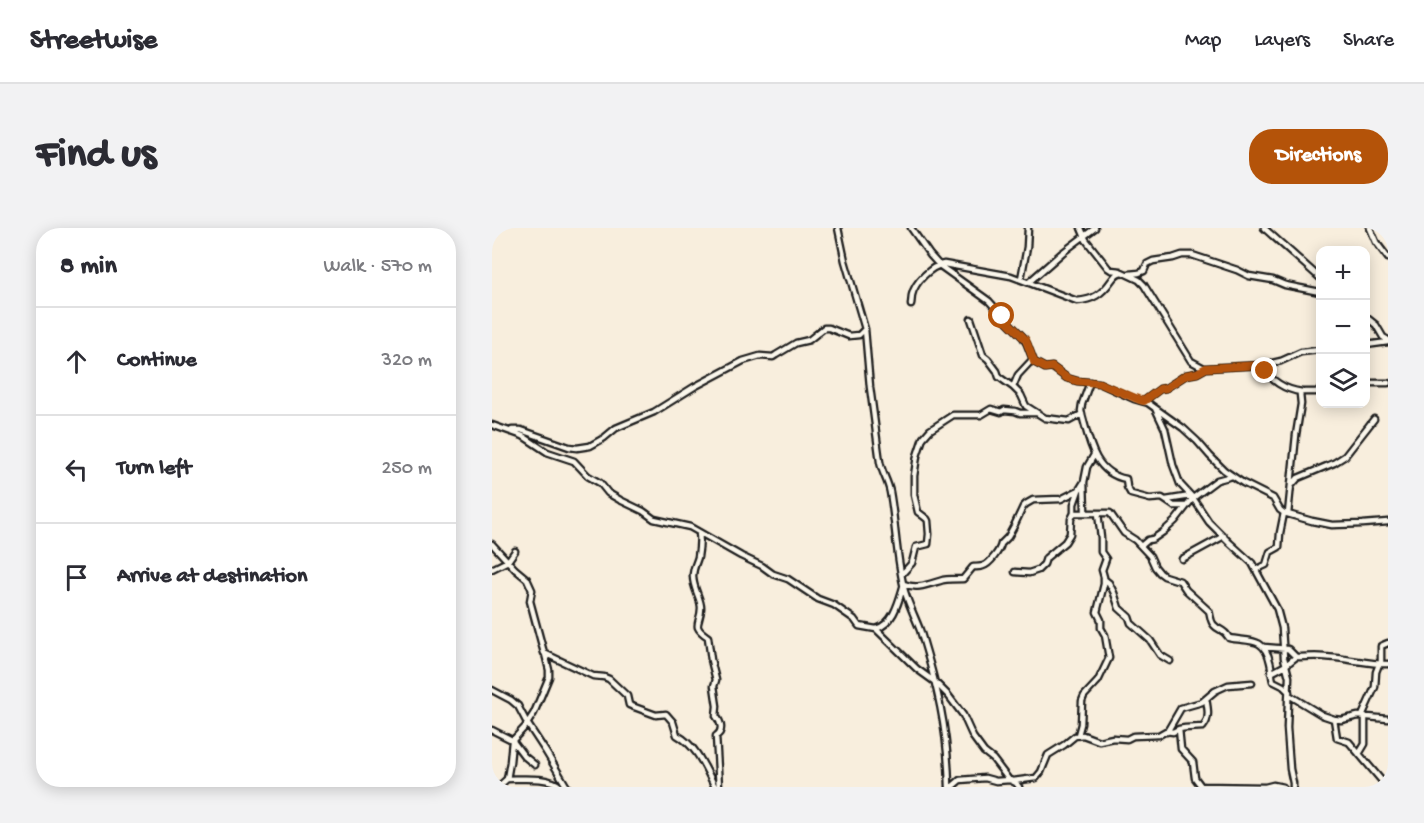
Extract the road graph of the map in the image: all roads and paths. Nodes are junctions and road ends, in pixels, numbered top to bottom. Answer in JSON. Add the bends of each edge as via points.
{"nodes":[{"id":1,"x":838,"y":228,"type":"edge"},
{"id":2,"x":911,"y":228,"type":"edge"},
{"id":3,"x":1028,"y":228,"type":"edge"},
{"id":4,"x":1081,"y":228,"type":"edge"},
{"id":5,"x":1095,"y":228,"type":"edge"},
{"id":6,"x":1264,"y":228,"type":"edge"},
{"id":7,"x":1370,"y":228,"type":"edge"},
{"id":8,"x":1084,"y":237,"type":"junction"},
{"id":9,"x":1388,"y":258,"type":"edge"},
{"id":10,"x":939,"y":264,"type":"junction"},
{"id":11,"x":1120,"y":272,"type":"junction"},
{"id":12,"x":1127,"y":274,"type":"junction"},
{"id":13,"x":1316,"y":274,"type":"edge"},
{"id":14,"x":1022,"y":279,"type":"junction"},
{"id":15,"x":1029,"y":282,"type":"junction"},
{"id":16,"x":1316,"y":291,"type":"edge"},
{"id":17,"x":911,"y":305,"type":"dead end"},
{"id":18,"x":971,"y":319,"type":"dead end"},
{"id":19,"x":1370,"y":321,"type":"edge"},
{"id":20,"x":864,"y":329,"type":"junction"},
{"id":21,"x":1388,"y":341,"type":"edge"},
{"id":22,"x":1370,"y":344,"type":"edge"},
{"id":23,"x":1316,"y":350,"type":"edge"},
{"id":24,"x":1032,"y":360,"type":"junction"},
{"id":25,"x":1263,"y":365,"type":"junction"},
{"id":26,"x":1204,"y":369,"type":"junction"},
{"id":27,"x":1090,"y":382,"type":"junction"},
{"id":28,"x":1370,"y":383,"type":"edge"},
{"id":29,"x":1388,"y":383,"type":"edge"},
{"id":30,"x":1013,"y":387,"type":"junction"},
{"id":31,"x":1302,"y":392,"type":"junction"},
{"id":32,"x":1316,"y":393,"type":"edge"},
{"id":33,"x":1144,"y":401,"type":"junction"},
{"id":34,"x":1155,"y":408,"type":"junction"},
{"id":35,"x":1036,"y":413,"type":"junction"},
{"id":36,"x":1082,"y":414,"type":"junction"},
{"id":37,"x":1374,"y":419,"type":"dead end"},
{"id":38,"x":492,"y":425,"type":"edge"},
{"id":39,"x":508,"y":430,"type":"junction"},
{"id":40,"x":1094,"y":455,"type":"junction"},
{"id":41,"x":1232,"y":476,"type":"junction"},
{"id":42,"x":1084,"y":482,"type":"junction"},
{"id":43,"x":1291,"y":486,"type":"junction"},
{"id":44,"x":1079,"y":490,"type":"junction"},
{"id":45,"x":1192,"y":497,"type":"junction"},
{"id":46,"x":1166,"y":500,"type":"junction"},
{"id":47,"x":1186,"y":506,"type":"junction"},
{"id":48,"x":1074,"y":513,"type":"junction"},
{"id":49,"x":1088,"y":513,"type":"junction"},
{"id":50,"x":1098,"y":513,"type":"junction"},
{"id":51,"x":1286,"y":513,"type":"junction"},
{"id":52,"x":1388,"y":522,"type":"edge"},
{"id":53,"x":699,"y":533,"type":"junction"},
{"id":54,"x":1224,"y":536,"type":"junction"},
{"id":55,"x":492,"y":544,"type":"edge"},
{"id":56,"x":1141,"y":546,"type":"junction"},
{"id":57,"x":515,"y":551,"type":"dead end"},
{"id":58,"x":1182,"y":559,"type":"dead end"},
{"id":59,"x":508,"y":561,"type":"junction"},
{"id":60,"x":492,"y":569,"type":"edge"},
{"id":61,"x":1257,"y":569,"type":"junction"},
{"id":62,"x":1015,"y":572,"type":"dead end"},
{"id":63,"x":902,"y":574,"type":"junction"},
{"id":64,"x":1104,"y":579,"type":"junction"},
{"id":65,"x":904,"y":584,"type":"junction"},
{"id":66,"x":876,"y":629,"type":"junction"},
{"id":67,"x":1388,"y":643,"type":"edge"},
{"id":68,"x":1264,"y":647,"type":"junction"},
{"id":69,"x":1283,"y":648,"type":"junction"},
{"id":70,"x":545,"y":654,"type":"junction"},
{"id":71,"x":1296,"y":657,"type":"junction"},
{"id":72,"x":1170,"y":661,"type":"dead end"},
{"id":73,"x":1380,"y":664,"type":"junction"},
{"id":74,"x":1388,"y":664,"type":"edge"},
{"id":75,"x":1286,"y":665,"type":"junction"},
{"id":76,"x":1271,"y":673,"type":"junction"},
{"id":77,"x":935,"y":682,"type":"junction"},
{"id":78,"x":1252,"y":683,"type":"dead end"},
{"id":79,"x":492,"y":690,"type":"edge"},
{"id":80,"x":1289,"y":694,"type":"junction"},
{"id":81,"x":1206,"y":699,"type":"junction"},
{"id":82,"x":1364,"y":716,"type":"junction"},
{"id":83,"x":1388,"y":718,"type":"edge"},
{"id":84,"x":1334,"y":719,"type":"junction"},
{"id":85,"x":526,"y":723,"type":"junction"},
{"id":86,"x":1179,"y":729,"type":"junction"},
{"id":87,"x":492,"y":730,"type":"edge"},
{"id":88,"x":1167,"y":732,"type":"junction"},
{"id":89,"x":1078,"y":735,"type":"junction"},
{"id":90,"x":512,"y":741,"type":"junction"},
{"id":91,"x":1359,"y":754,"type":"junction"},
{"id":92,"x":535,"y":765,"type":"dead end"},
{"id":93,"x":507,"y":779,"type":"junction"},
{"id":94,"x":1011,"y":781,"type":"junction"},
{"id":95,"x":1387,"y":785,"type":"edge"},
{"id":96,"x":498,"y":787,"type":"edge"},
{"id":97,"x":561,"y":787,"type":"edge"},
{"id":98,"x":567,"y":787,"type":"edge"},
{"id":99,"x":717,"y":787,"type":"edge"},
{"id":100,"x":949,"y":787,"type":"edge"},
{"id":101,"x":1019,"y":787,"type":"edge"},
{"id":102,"x":1283,"y":787,"type":"edge"},
{"id":103,"x":1293,"y":787,"type":"edge"}],
"edges":[{"from":1,"to":20,"type":"street"},
{"from":2,"to":10,"type":"street"},
{"from":3,"to":14,"type":"street"},
{"from":4,"to":8,"type":"street"},
{"from":5,"to":8,"type":"street"},
{"from":6,"to":13,"type":"street"},
{"from":7,"to":9,"type":"street"},
{"from":8,"to":11,"type":"street","via":[[1108,268]]},
{"from":8,"to":15,"type":"street"},
{"from":10,"to":14,"type":"street"},
{"from":10,"to":17,"type":"street","via":[[915,288]]},
{"from":10,"to":24,"type":"street","via":[[992,303],[1026,340]]},
{"from":11,"to":12,"type":"street"},
{"from":11,"to":15,"type":"street","via":[[1100,294],[1085,300],[1073,300]]},
{"from":12,"to":16,"type":"street","via":[[1139,273],[1153,261],[1192,255],[1249,276]]},
{"from":12,"to":26,"type":"street","via":[[1145,286],[1191,361]]},
{"from":14,"to":15,"type":"street"},
{"from":18,"to":30,"type":"street","via":[[983,356],[999,377]]},
{"from":19,"to":21,"type":"street"},
{"from":20,"to":39,"type":"street","via":[[859,335],[846,336],[824,328],[777,355],[743,362],[654,412],[616,428],[590,446],[568,447],[520,430]]},
{"from":20,"to":63,"type":"street","via":[[880,462],[891,493]]},
{"from":21,"to":22,"type":"street"},
{"from":23,"to":25,"type":"street"},
{"from":24,"to":27,"type":"street","via":[[1067,378]]},
{"from":24,"to":30,"type":"street"},
{"from":25,"to":26,"type":"street"},
{"from":25,"to":31,"type":"street","via":[[1279,385]]},
{"from":26,"to":33,"type":"street","via":[[1186,375]]},
{"from":27,"to":33,"type":"street"},
{"from":27,"to":36,"type":"street"},
{"from":28,"to":29,"type":"street"},
{"from":30,"to":35,"type":"street"},
{"from":31,"to":32,"type":"street"},
{"from":31,"to":43,"type":"street"},
{"from":33,"to":34,"type":"street"},
{"from":34,"to":41,"type":"street","via":[[1183,428]]},
{"from":34,"to":45,"type":"street","via":[[1165,429],[1178,480]]},
{"from":35,"to":36,"type":"street","via":[[1066,421]]},
{"from":35,"to":63,"type":"street","via":[[991,409],[981,415],[952,415],[923,438],[914,470],[914,489],[918,512],[928,521],[929,539],[928,544],[916,546],[912,563]]},
{"from":36,"to":40,"type":"street"},
{"from":37,"to":43,"type":"street","via":[[1345,456],[1298,478]]},
{"from":38,"to":39,"type":"street"},
{"from":39,"to":53,"type":"street","via":[[547,452],[574,461],[608,493],[654,519],[684,525]]},
{"from":40,"to":42,"type":"street"},
{"from":40,"to":46,"type":"street","via":[[1105,470],[1126,479],[1131,494]]},
{"from":41,"to":45,"type":"street","via":[[1217,480]]},
{"from":41,"to":51,"type":"street","via":[[1273,498]]},
{"from":42,"to":44,"type":"street"},
{"from":42,"to":49,"type":"street"},
{"from":43,"to":51,"type":"street"},
{"from":44,"to":48,"type":"street"},
{"from":44,"to":65,"type":"street","via":[[1061,499],[1026,504],[996,555],[986,565],[973,567],[963,579],[946,579],[929,586]]},
{"from":45,"to":46,"type":"street"},
{"from":45,"to":47,"type":"street"},
{"from":45,"to":54,"type":"street","via":[[1206,519]]},
{"from":46,"to":47,"type":"street"},
{"from":47,"to":56,"type":"street","via":[[1163,532]]},
{"from":48,"to":49,"type":"street"},
{"from":48,"to":62,"type":"street","via":[[1070,534],[1044,565],[1029,573]]},
{"from":49,"to":50,"type":"street"},
{"from":50,"to":56,"type":"street","via":[[1110,513],[1124,533]]},
{"from":50,"to":64,"type":"street","via":[[1101,552],[1107,559],[1102,570]]},
{"from":51,"to":52,"type":"street","via":[[1332,525]]},
{"from":51,"to":61,"type":"street","via":[[1279,547],[1269,552],[1266,565]]},
{"from":53,"to":66,"type":"street","via":[[834,605],[859,626]]},
{"from":53,"to":99,"type":"street","via":[[693,577],[701,604],[698,627],[708,637],[716,680],[716,716],[722,728],[716,736]]},
{"from":54,"to":58,"type":"street"},
{"from":54,"to":61,"type":"street"},
{"from":55,"to":59,"type":"street"},
{"from":56,"to":68,"type":"street","via":[[1160,573],[1180,581],[1209,611],[1215,627],[1229,638],[1255,641]]},
{"from":57,"to":59,"type":"street"},
{"from":59,"to":60,"type":"street"},
{"from":59,"to":70,"type":"street","via":[[527,579],[532,590],[531,608]]},
{"from":61,"to":69,"type":"street","via":[[1280,617]]},
{"from":63,"to":65,"type":"street"},
{"from":64,"to":72,"type":"street","via":[[1131,623]]},
{"from":64,"to":89,"type":"street","via":[[1097,612],[1108,660],[1098,681],[1084,696]]},
{"from":65,"to":66,"type":"street","via":[[889,620]]},
{"from":65,"to":77,"type":"street"},
{"from":66,"to":77,"type":"street"},
{"from":67,"to":73,"type":"street","via":[[1381,646]]},
{"from":68,"to":69,"type":"street"},
{"from":68,"to":76,"type":"street"},
{"from":69,"to":71,"type":"street"},
{"from":69,"to":75,"type":"street"},
{"from":70,"to":85,"type":"street","via":[[549,677]]},
{"from":70,"to":99,"type":"street","via":[[609,679],[627,696],[629,705],[656,715],[666,714],[677,735],[694,749]]},
{"from":71,"to":73,"type":"street"},
{"from":71,"to":75,"type":"street"},
{"from":73,"to":74,"type":"street"},
{"from":73,"to":82,"type":"street"},
{"from":75,"to":76,"type":"street"},
{"from":75,"to":80,"type":"street"},
{"from":76,"to":80,"type":"street","via":[[1273,681]]},
{"from":77,"to":94,"type":"street","via":[[952,699],[984,752]]},
{"from":77,"to":100,"type":"street","via":[[945,726]]},
{"from":78,"to":81,"type":"street","via":[[1228,685]]},
{"from":79,"to":85,"type":"street","via":[[518,706]]},
{"from":80,"to":84,"type":"street"},
{"from":80,"to":103,"type":"street","via":[[1287,728]]},
{"from":81,"to":86,"type":"street","via":[[1208,712],[1203,728]]},
{"from":81,"to":88,"type":"street","via":[[1181,708]]},
{"from":82,"to":83,"type":"street"},
{"from":82,"to":84,"type":"street"},
{"from":82,"to":91,"type":"street","via":[[1365,744]]},
{"from":84,"to":91,"type":"street","via":[[1337,738],[1349,742]]},
{"from":85,"to":90,"type":"street"},
{"from":85,"to":98,"type":"street"},
{"from":86,"to":88,"type":"street"},
{"from":86,"to":102,"type":"street","via":[[1181,749],[1193,762],[1195,778],[1201,786]]},
{"from":87,"to":90,"type":"street"},
{"from":88,"to":89,"type":"street","via":[[1099,741]]},
{"from":89,"to":94,"type":"street","via":[[1048,755],[1036,778]]},
{"from":90,"to":92,"type":"street"},
{"from":90,"to":93,"type":"street"},
{"from":91,"to":95,"type":"street"},
{"from":93,"to":96,"type":"street"},
{"from":93,"to":97,"type":"street","via":[[538,780]]},
{"from":94,"to":100,"type":"street","via":[[976,778],[960,780]]},
{"from":94,"to":101,"type":"street"}]}
